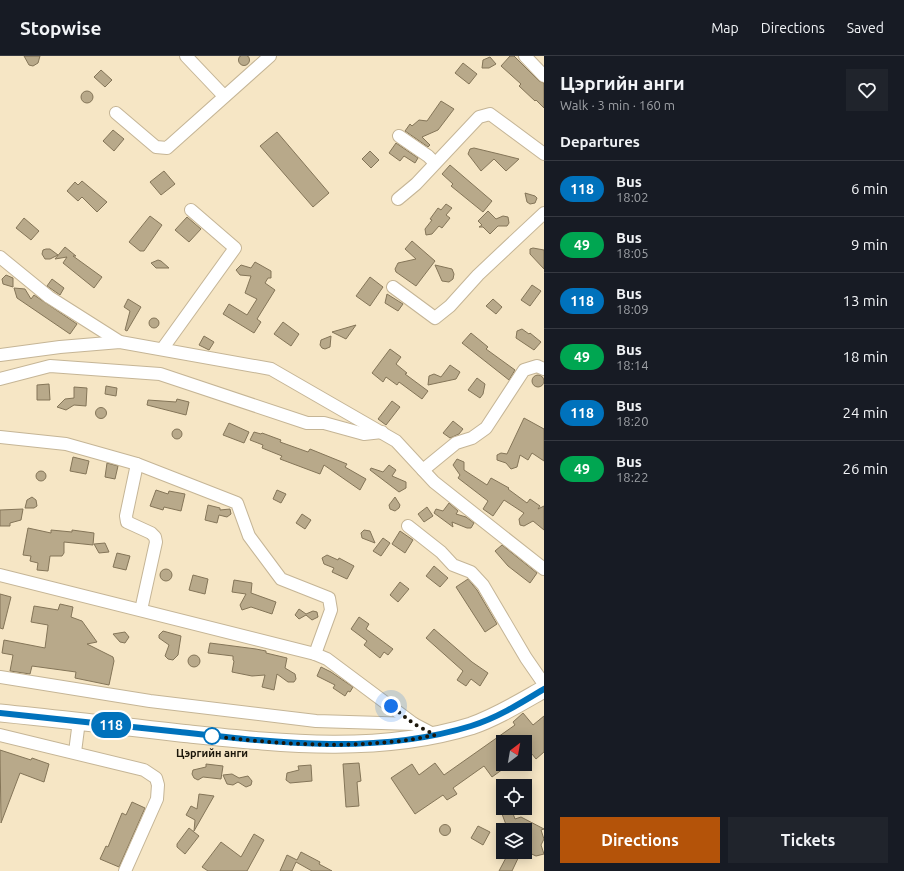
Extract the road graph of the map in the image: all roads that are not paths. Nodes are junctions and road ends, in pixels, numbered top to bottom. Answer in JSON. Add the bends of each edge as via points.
{"nodes":[{"id":1,"x":186,"y":56,"type":"edge"},
{"id":2,"x":270,"y":56,"type":"edge"},
{"id":3,"x":525,"y":56,"type":"edge"},
{"id":4,"x":544,"y":76,"type":"edge"},
{"id":5,"x":224,"y":96,"type":"junction"},
{"id":6,"x":116,"y":113,"type":"dead end"},
{"id":7,"x":399,"y":136,"type":"dead end"},
{"id":8,"x":544,"y":154,"type":"edge"},
{"id":9,"x":435,"y":163,"type":"junction"},
{"id":10,"x":398,"y":199,"type":"dead end"},
{"id":11,"x":191,"y":210,"type":"dead end"},
{"id":12,"x":544,"y":213,"type":"edge"},
{"id":13,"x":0,"y":257,"type":"edge"},
{"id":14,"x":393,"y":287,"type":"dead end"},
{"id":15,"x":120,"y":342,"type":"junction"},
{"id":16,"x":162,"y":348,"type":"junction"},
{"id":17,"x":0,"y":355,"type":"edge"},
{"id":18,"x":544,"y":369,"type":"edge"},
{"id":19,"x":0,"y":379,"type":"edge"},
{"id":20,"x":382,"y":432,"type":"junction"},
{"id":21,"x":0,"y":437,"type":"edge"},
{"id":22,"x":137,"y":464,"type":"junction"},
{"id":23,"x":424,"y":470,"type":"junction"},
{"id":24,"x":408,"y":526,"type":"dead end"},
{"id":25,"x":544,"y":569,"type":"edge"},
{"id":26,"x":0,"y":576,"type":"edge"},
{"id":27,"x":141,"y":610,"type":"junction"},
{"id":28,"x":315,"y":654,"type":"junction"},
{"id":29,"x":0,"y":677,"type":"edge"},
{"id":30,"x":544,"y":684,"type":"edge"},
{"id":31,"x":544,"y":689,"type":"edge"},
{"id":32,"x":0,"y":713,"type":"edge"},
{"id":33,"x":79,"y":721,"type":"junction"},
{"id":34,"x":414,"y":724,"type":"junction"},
{"id":35,"x":0,"y":735,"type":"edge"},
{"id":36,"x":435,"y":735,"type":"junction"},
{"id":37,"x":74,"y":752,"type":"junction"},
{"id":38,"x":125,"y":871,"type":"edge"}],
"edges":[{"from":1,"to":5,"type":"street"},
{"from":2,"to":5,"type":"street"},
{"from":3,"to":4,"type":"street"},
{"from":5,"to":6,"type":"street","via":[[167,148],[156,147]]},
{"from":7,"to":9,"type":"street"},
{"from":8,"to":9,"type":"street","via":[[490,114],[479,117]]},
{"from":9,"to":10,"type":"street"},
{"from":11,"to":16,"type":"street","via":[[235,248]]},
{"from":12,"to":14,"type":"street","via":[[436,318]]},
{"from":13,"to":15,"type":"street","via":[[49,296]]},
{"from":15,"to":16,"type":"street"},
{"from":15,"to":17,"type":"street"},
{"from":16,"to":20,"type":"street","via":[[271,369]]},
{"from":18,"to":23,"type":"street","via":[[537,366],[524,370],[486,428],[472,438],[456,442]]},
{"from":19,"to":20,"type":"street","via":[[50,366],[160,374],[307,423],[324,423],[364,434]]},
{"from":20,"to":23,"type":"street","via":[[396,441]]},
{"from":21,"to":22,"type":"street","via":[[66,444]]},
{"from":22,"to":27,"type":"street","via":[[126,516],[127,522],[156,537]]},
{"from":22,"to":28,"type":"street","via":[[238,503],[249,536],[281,579],[329,598],[331,610]]},
{"from":23,"to":25,"type":"street","via":[[434,482]]},
{"from":24,"to":30,"type":"street","via":[[453,565],[471,572],[483,585]]},
{"from":26,"to":27,"type":"street"},
{"from":27,"to":28,"type":"street"},
{"from":28,"to":34,"type":"street","via":[[327,659]]},
{"from":29,"to":34,"type":"street","via":[[150,701],[316,721]]},
{"from":31,"to":36,"type":"main road","via":[[509,709],[472,725]]},
{"from":32,"to":33,"type":"main road"},
{"from":33,"to":36,"type":"main road","via":[[256,741],[328,744],[390,742]]},
{"from":33,"to":37,"type":"street"},
{"from":34,"to":36,"type":"street"},
{"from":35,"to":37,"type":"street"},
{"from":37,"to":38,"type":"street","via":[[144,770],[156,778],[157,799]]}]}
